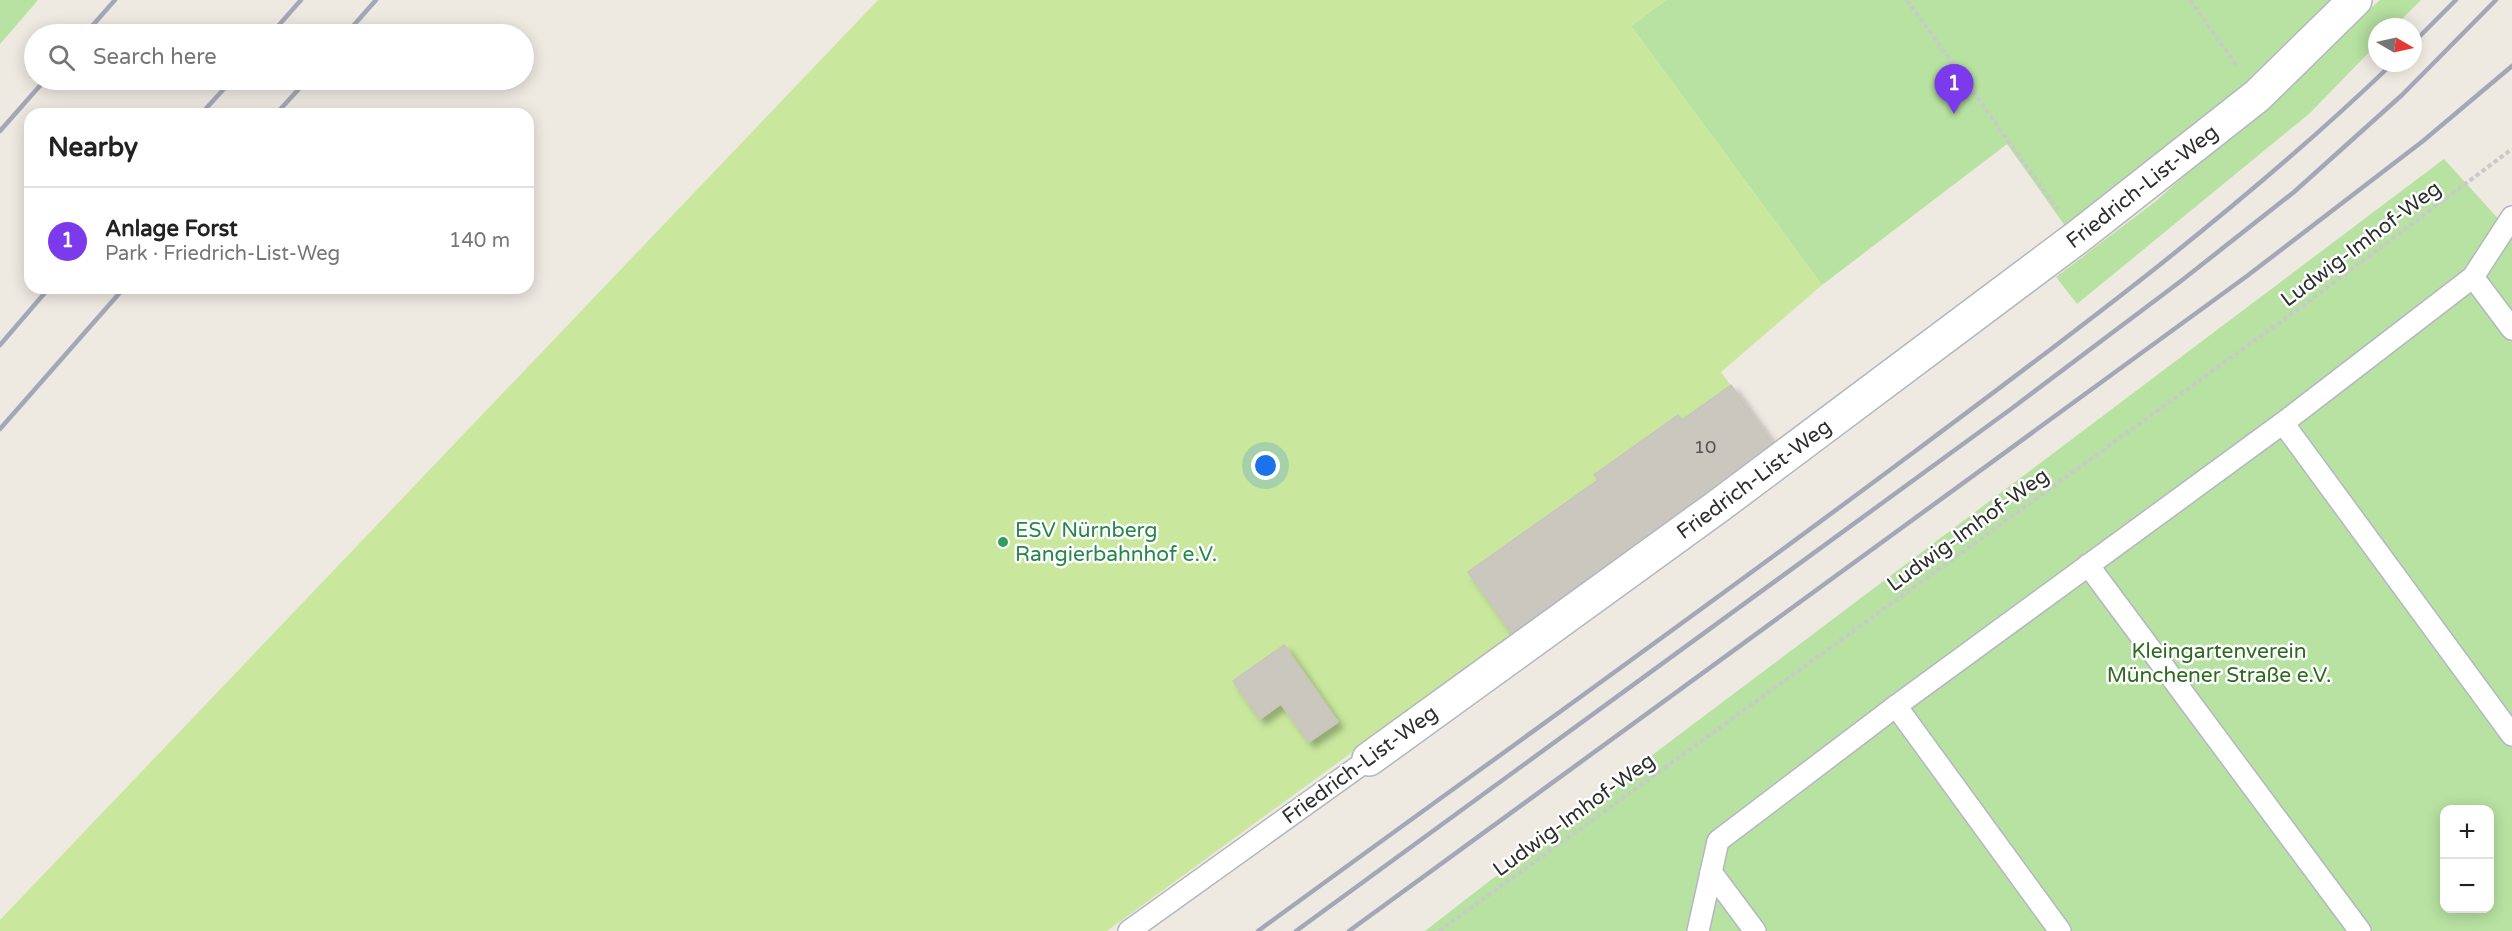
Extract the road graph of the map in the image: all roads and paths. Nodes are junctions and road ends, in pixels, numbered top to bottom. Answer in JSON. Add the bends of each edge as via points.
{"nodes":[{"id":1,"x":1907,"y":0,"type":"edge"},
{"id":2,"x":2190,"y":0,"type":"edge"},
{"id":3,"x":2355,"y":0,"type":"edge"},
{"id":4,"x":2257,"y":96,"type":"junction"},
{"id":5,"x":2512,"y":149,"type":"edge"},
{"id":6,"x":2512,"y":217,"type":"edge"},
{"id":7,"x":2079,"y":236,"type":"junction"},
{"id":8,"x":2473,"y":277,"type":"junction"},
{"id":9,"x":2512,"y":329,"type":"edge"},
{"id":10,"x":2283,"y":423,"type":"junction"},
{"id":11,"x":2088,"y":565,"type":"junction"},
{"id":12,"x":1896,"y":706,"type":"junction"},
{"id":13,"x":2512,"y":735,"type":"edge"},
{"id":14,"x":1369,"y":759,"type":"joint"},
{"id":15,"x":1711,"y":872,"type":"junction"},
{"id":16,"x":1129,"y":931,"type":"edge"},
{"id":17,"x":1439,"y":931,"type":"edge"},
{"id":18,"x":1698,"y":931,"type":"edge"},
{"id":19,"x":1755,"y":931,"type":"edge"},
{"id":20,"x":2060,"y":931,"type":"edge"},
{"id":21,"x":2360,"y":931,"type":"edge"}],
"edges":[{"from":1,"to":7,"type":"path"},
{"from":2,"to":4,"type":"path"},
{"from":3,"to":4,"type":"street","name":"Friedrich-List-Weg"},
{"from":4,"to":7,"type":"street","name":"Friedrich-List-Weg"},
{"from":5,"to":17,"type":"path","name":"Ludwig-Imhof-Weg","via":[[2309,302]]},
{"from":6,"to":8,"type":"lane"},
{"from":7,"to":14,"type":"street","name":"Friedrich-List-Weg","via":[[1717,507]]},
{"from":8,"to":9,"type":"lane"},
{"from":8,"to":10,"type":"lane"},
{"from":10,"to":11,"type":"lane"},
{"from":10,"to":13,"type":"lane"},
{"from":11,"to":12,"type":"lane"},
{"from":11,"to":21,"type":"lane"},
{"from":12,"to":15,"type":"lane","via":[[1718,841]]},
{"from":12,"to":20,"type":"lane"},
{"from":14,"to":16,"type":"lane","name":"Friedrich-List-Weg"},
{"from":15,"to":18,"type":"lane"},
{"from":15,"to":19,"type":"lane"}]}
